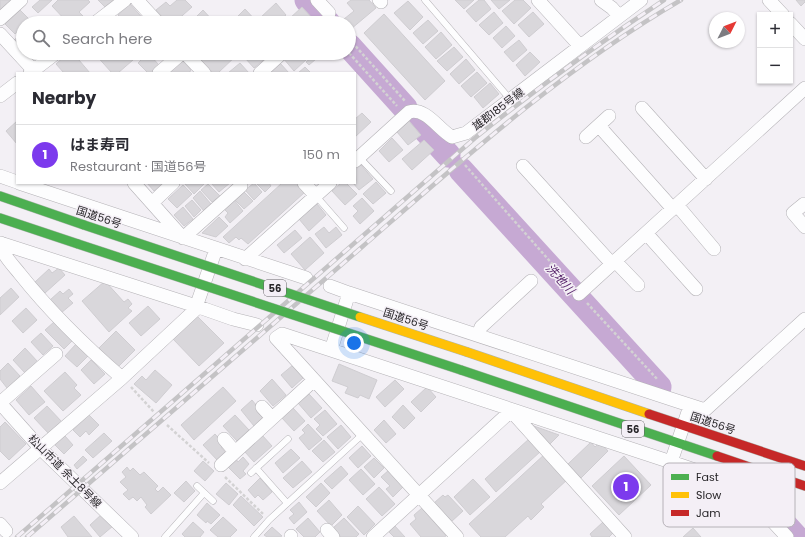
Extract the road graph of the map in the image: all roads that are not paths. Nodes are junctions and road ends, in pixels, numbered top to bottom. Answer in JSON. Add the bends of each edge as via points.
{"nodes":[{"id":1,"x":21,"y":0,"type":"edge"},
{"id":2,"x":125,"y":0,"type":"edge"},
{"id":3,"x":138,"y":0,"type":"edge"},
{"id":4,"x":317,"y":0,"type":"edge"},
{"id":5,"x":425,"y":0,"type":"edge"},
{"id":6,"x":538,"y":0,"type":"edge"},
{"id":7,"x":601,"y":0,"type":"edge"},
{"id":8,"x":641,"y":0,"type":"edge"},
{"id":9,"x":768,"y":0,"type":"edge"},
{"id":10,"x":779,"y":12,"type":"edge"},
{"id":11,"x":330,"y":14,"type":"dead end"},
{"id":12,"x":104,"y":16,"type":"edge"},
{"id":13,"x":152,"y":16,"type":"edge"},
{"id":14,"x":620,"y":16,"type":"junction"},
{"id":15,"x":0,"y":20,"type":"edge"},
{"id":16,"x":793,"y":26,"type":"edge"},
{"id":17,"x":0,"y":34,"type":"edge"},
{"id":18,"x":805,"y":39,"type":"edge"},
{"id":19,"x":580,"y":46,"type":"junction"},
{"id":20,"x":16,"y":52,"type":"edge"},
{"id":21,"x":23,"y":60,"type":"edge"},
{"id":22,"x":48,"y":60,"type":"edge"},
{"id":23,"x":174,"y":60,"type":"edge"},
{"id":24,"x":192,"y":60,"type":"edge"},
{"id":25,"x":274,"y":60,"type":"edge"},
{"id":26,"x":33,"y":72,"type":"edge"},
{"id":27,"x":160,"y":72,"type":"edge"},
{"id":28,"x":203,"y":72,"type":"edge"},
{"id":29,"x":261,"y":72,"type":"edge"},
{"id":30,"x":16,"y":84,"type":"edge"},
{"id":31,"x":805,"y":88,"type":"edge"},
{"id":32,"x":0,"y":96,"type":"edge"},
{"id":33,"x":510,"y":100,"type":"junction"},
{"id":34,"x":642,"y":108,"type":"dead end"},
{"id":35,"x":609,"y":116,"type":"dead end"},
{"id":36,"x":599,"y":126,"type":"junction"},
{"id":37,"x":586,"y":137,"type":"dead end"},
{"id":38,"x":357,"y":159,"type":"edge"},
{"id":39,"x":524,"y":166,"type":"dead end"},
{"id":40,"x":0,"y":176,"type":"edge"},
{"id":41,"x":706,"y":179,"type":"junction"},
{"id":42,"x":16,"y":182,"type":"edge"},
{"id":43,"x":21,"y":184,"type":"edge"},
{"id":44,"x":135,"y":184,"type":"edge"},
{"id":45,"x":172,"y":184,"type":"edge"},
{"id":46,"x":305,"y":184,"type":"edge"},
{"id":47,"x":329,"y":184,"type":"edge"},
{"id":48,"x":241,"y":186,"type":"dead end"},
{"id":49,"x":391,"y":191,"type":"dead end"},
{"id":50,"x":0,"y":196,"type":"edge"},
{"id":51,"x":316,"y":196,"type":"junction"},
{"id":52,"x":152,"y":203,"type":"junction"},
{"id":53,"x":804,"y":204,"type":"dead end"},
{"id":54,"x":675,"y":207,"type":"junction"},
{"id":55,"x":0,"y":218,"type":"edge"},
{"id":56,"x":805,"y":227,"type":"edge"},
{"id":57,"x":344,"y":228,"type":"dead end"},
{"id":58,"x":646,"y":233,"type":"junction"},
{"id":59,"x":183,"y":238,"type":"junction"},
{"id":60,"x":1,"y":243,"type":"edge"},
{"id":61,"x":216,"y":249,"type":"junction"},
{"id":62,"x":714,"y":249,"type":"dead end"},
{"id":63,"x":245,"y":259,"type":"junction"},
{"id":64,"x":614,"y":262,"type":"junction"},
{"id":65,"x":306,"y":278,"type":"dead end"},
{"id":66,"x":531,"y":281,"type":"dead end"},
{"id":67,"x":638,"y":285,"type":"dead end"},
{"id":68,"x":330,"y":286,"type":"dead end"},
{"id":69,"x":696,"y":289,"type":"dead end"},
{"id":70,"x":349,"y":293,"type":"junction"},
{"id":71,"x":579,"y":294,"type":"dead end"},
{"id":72,"x":196,"y":306,"type":"junction"},
{"id":73,"x":805,"y":319,"type":"edge"},
{"id":74,"x":257,"y":325,"type":"dead end"},
{"id":75,"x":478,"y":335,"type":"junction"},
{"id":76,"x":331,"y":350,"type":"junction"},
{"id":77,"x":56,"y":354,"type":"dead end"},
{"id":78,"x":122,"y":378,"type":"junction"},
{"id":79,"x":314,"y":380,"type":"junction"},
{"id":80,"x":690,"y":406,"type":"junction"},
{"id":81,"x":262,"y":407,"type":"dead end"},
{"id":82,"x":2,"y":408,"type":"edge"},
{"id":83,"x":512,"y":410,"type":"junction"},
{"id":84,"x":272,"y":418,"type":"junction"},
{"id":85,"x":683,"y":426,"type":"junction"},
{"id":86,"x":363,"y":434,"type":"junction"},
{"id":87,"x":288,"y":438,"type":"dead end"},
{"id":88,"x":224,"y":439,"type":"dead end"},
{"id":89,"x":677,"y":444,"type":"junction"},
{"id":90,"x":41,"y":449,"type":"junction"},
{"id":91,"x":235,"y":452,"type":"junction"},
{"id":92,"x":671,"y":462,"type":"junction"},
{"id":93,"x":674,"y":463,"type":"edge"},
{"id":94,"x":735,"y":463,"type":"edge"},
{"id":95,"x":805,"y":466,"type":"edge"},
{"id":96,"x":218,"y":468,"type":"road end"},
{"id":97,"x":256,"y":468,"type":"junction"},
{"id":98,"x":251,"y":473,"type":"dead end"},
{"id":99,"x":0,"y":483,"type":"edge"},
{"id":100,"x":795,"y":483,"type":"edge"},
{"id":101,"x":197,"y":486,"type":"dead end"},
{"id":102,"x":805,"y":486,"type":"edge"},
{"id":103,"x":204,"y":493,"type":"junction"},
{"id":104,"x":418,"y":495,"type":"junction"},
{"id":105,"x":213,"y":501,"type":"dead end"},
{"id":106,"x":287,"y":503,"type":"junction"},
{"id":107,"x":779,"y":527,"type":"edge"},
{"id":108,"x":623,"y":536,"type":"edge"},
{"id":109,"x":132,"y":537,"type":"edge"},
{"id":110,"x":165,"y":537,"type":"edge"},
{"id":111,"x":254,"y":537,"type":"edge"},
{"id":112,"x":373,"y":537,"type":"edge"},
{"id":113,"x":456,"y":537,"type":"edge"},
{"id":114,"x":788,"y":537,"type":"edge"}],
"edges":[{"from":1,"to":15,"type":"street"},
{"from":2,"to":12,"type":"street"},
{"from":3,"to":13,"type":"street"},
{"from":4,"to":11,"type":"street"},
{"from":5,"to":33,"type":"lane"},
{"from":6,"to":19,"type":"street"},
{"from":7,"to":14,"type":"street"},
{"from":8,"to":14,"type":"street","name":"雄郡185号線"},
{"from":9,"to":10,"type":"street"},
{"from":14,"to":19,"type":"street","name":"雄郡185号線"},
{"from":16,"to":18,"type":"street"},
{"from":17,"to":20,"type":"street"},
{"from":19,"to":33,"type":"street","name":"雄郡185号線"},
{"from":21,"to":26,"type":"street"},
{"from":22,"to":26,"type":"street"},
{"from":23,"to":27,"type":"street"},
{"from":24,"to":28,"type":"street"},
{"from":25,"to":29,"type":"street"},
{"from":30,"to":32,"type":"street"},
{"from":31,"to":41,"type":"street"},
{"from":33,"to":38,"type":"street","name":"雄郡185号線","via":[[460,136],[452,137],[446,134],[420,112],[409,113]]},
{"from":34,"to":41,"type":"street"},
{"from":35,"to":36,"type":"street"},
{"from":36,"to":37,"type":"street"},
{"from":36,"to":54,"type":"street"},
{"from":38,"to":49,"type":"lane"},
{"from":39,"to":64,"type":"street"},
{"from":40,"to":42,"type":"street"},
{"from":41,"to":54,"type":"street"},
{"from":43,"to":59,"type":"street"},
{"from":44,"to":52,"type":"street"},
{"from":45,"to":52,"type":"street"},
{"from":46,"to":51,"type":"street"},
{"from":47,"to":51,"type":"street"},
{"from":48,"to":59,"type":"street"},
{"from":50,"to":85,"type":"highway","name":"国道56号","number":"56","bridge":true},
{"from":51,"to":57,"type":"lane"},
{"from":51,"to":63,"type":"street"},
{"from":52,"to":59,"type":"street"},
{"from":53,"to":56,"type":"street","via":[[793,213]]},
{"from":54,"to":58,"type":"street"},
{"from":54,"to":62,"type":"street"},
{"from":55,"to":89,"type":"highway","number":"56","bridge":true},
{"from":58,"to":64,"type":"street"},
{"from":58,"to":69,"type":"street"},
{"from":59,"to":61,"type":"street"},
{"from":60,"to":72,"type":"street"},
{"from":60,"to":78,"type":"street","via":[[9,260],[41,301],[83,344]]},
{"from":61,"to":63,"type":"street"},
{"from":61,"to":72,"type":"street"},
{"from":63,"to":65,"type":"street"},
{"from":64,"to":67,"type":"street"},
{"from":64,"to":71,"type":"street"},
{"from":66,"to":75,"type":"street","via":[[481,327]]},
{"from":68,"to":70,"type":"street"},
{"from":70,"to":75,"type":"street"},
{"from":70,"to":76,"type":"street"},
{"from":72,"to":74,"type":"street"},
{"from":72,"to":78,"type":"street"},
{"from":73,"to":80,"type":"street","via":[[704,410]]},
{"from":75,"to":80,"type":"street"},
{"from":76,"to":79,"type":"street","via":[[282,334],[276,338]]},
{"from":76,"to":83,"type":"street"},
{"from":77,"to":82,"type":"street"},
{"from":78,"to":90,"type":"street"},
{"from":79,"to":84,"type":"street"},
{"from":79,"to":86,"type":"street"},
{"from":80,"to":85,"type":"street"},
{"from":81,"to":84,"type":"street"},
{"from":82,"to":90,"type":"street","name":"松山市道 余土8号線"},
{"from":83,"to":92,"type":"street"},
{"from":83,"to":104,"type":"street"},
{"from":83,"to":108,"type":"street"},
{"from":84,"to":91,"type":"street"},
{"from":85,"to":89,"type":"street"},
{"from":85,"to":95,"type":"highway","name":"国道56号","number":"56"},
{"from":86,"to":104,"type":"street"},
{"from":86,"to":106,"type":"lane"},
{"from":87,"to":97,"type":"lane"},
{"from":88,"to":91,"type":"street"},
{"from":89,"to":92,"type":"street"},
{"from":89,"to":94,"type":"highway","number":"56"},
{"from":90,"to":99,"type":"street"},
{"from":90,"to":109,"type":"street","name":"松山市道 余土8号線"},
{"from":91,"to":96,"type":"street"},
{"from":92,"to":93,"type":"street"},
{"from":97,"to":98,"type":"lane"},
{"from":97,"to":106,"type":"lane"},
{"from":100,"to":102,"type":"highway","number":"56"},
{"from":101,"to":103,"type":"lane"},
{"from":103,"to":105,"type":"lane"},
{"from":103,"to":110,"type":"lane"},
{"from":104,"to":112,"type":"street"},
{"from":104,"to":113,"type":"street"},
{"from":106,"to":111,"type":"lane"},
{"from":107,"to":114,"type":"street"}]}
